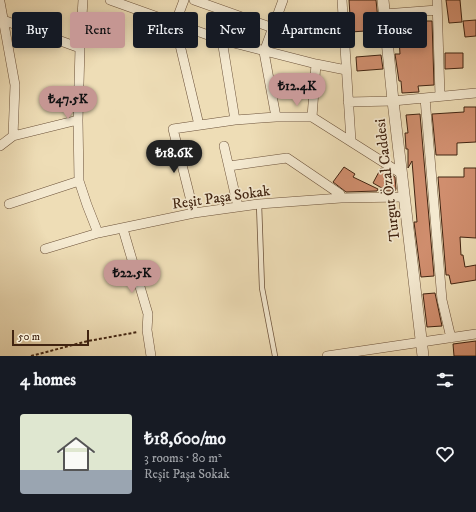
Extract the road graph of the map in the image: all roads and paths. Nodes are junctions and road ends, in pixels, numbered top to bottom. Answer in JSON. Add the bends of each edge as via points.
{"nodes":[{"id":1,"x":83,"y":0,"type":"edge"},
{"id":2,"x":110,"y":0,"type":"edge"},
{"id":3,"x":184,"y":0,"type":"edge"},
{"id":4,"x":194,"y":0,"type":"edge"},
{"id":5,"x":283,"y":0,"type":"edge"},
{"id":6,"x":342,"y":0,"type":"edge"},
{"id":7,"x":383,"y":0,"type":"edge"},
{"id":8,"x":437,"y":0,"type":"edge"},
{"id":9,"x":0,"y":2,"type":"edge"},
{"id":10,"x":437,"y":10,"type":"junction"},
{"id":11,"x":82,"y":12,"type":"edge"},
{"id":12,"x":143,"y":12,"type":"edge"},
{"id":13,"x":180,"y":12,"type":"edge"},
{"id":14,"x":279,"y":12,"type":"edge"},
{"id":15,"x":384,"y":12,"type":"edge"},
{"id":16,"x":410,"y":12,"type":"edge"},
{"id":17,"x":3,"y":20,"type":"junction"},
{"id":18,"x":268,"y":26,"type":"edge"},
{"id":19,"x":268,"y":41,"type":"edge"},
{"id":20,"x":70,"y":44,"type":"edge"},
{"id":21,"x":80,"y":48,"type":"edge"},
{"id":22,"x":181,"y":48,"type":"edge"},
{"id":23,"x":223,"y":48,"type":"edge"},
{"id":24,"x":250,"y":48,"type":"edge"},
{"id":25,"x":388,"y":48,"type":"edge"},
{"id":26,"x":264,"y":52,"type":"junction"},
{"id":27,"x":316,"y":64,"type":"junction"},
{"id":28,"x":346,"y":70,"type":"junction"},
{"id":29,"x":476,"y":93,"type":"edge"},
{"id":30,"x":440,"y":96,"type":"junction"},
{"id":31,"x":425,"y":98,"type":"junction"},
{"id":32,"x":393,"y":100,"type":"junction"},
{"id":33,"x":348,"y":102,"type":"junction"},
{"id":34,"x":312,"y":117,"type":"junction"},
{"id":35,"x":276,"y":118,"type":"junction"},
{"id":36,"x":78,"y":120,"type":"junction"},
{"id":37,"x":235,"y":120,"type":"junction"},
{"id":38,"x":199,"y":125,"type":"junction"},
{"id":39,"x":13,"y":136,"type":"junction"},
{"id":40,"x":351,"y":141,"type":"junction"},
{"id":41,"x":0,"y":146,"type":"edge"},
{"id":42,"x":224,"y":146,"type":"dead end"},
{"id":43,"x":229,"y":166,"type":"junction"},
{"id":44,"x":402,"y":174,"type":"junction"},
{"id":45,"x":79,"y":181,"type":"junction"},
{"id":46,"x":404,"y":197,"type":"junction"},
{"id":47,"x":341,"y":198,"type":"junction"},
{"id":48,"x":9,"y":204,"type":"dead end"},
{"id":49,"x":259,"y":204,"type":"junction"},
{"id":50,"x":238,"y":207,"type":"junction"},
{"id":51,"x":194,"y":213,"type":"junction"},
{"id":52,"x":123,"y":229,"type":"junction"},
{"id":53,"x":98,"y":233,"type":"junction"},
{"id":54,"x":45,"y":249,"type":"dead end"},
{"id":55,"x":147,"y":330,"type":"junction"},
{"id":56,"x":476,"y":334,"type":"edge"},
{"id":57,"x":451,"y":338,"type":"junction"},
{"id":58,"x":421,"y":343,"type":"junction"},
{"id":59,"x":31,"y":356,"type":"edge"},
{"id":60,"x":151,"y":356,"type":"edge"},
{"id":61,"x":275,"y":356,"type":"edge"},
{"id":62,"x":327,"y":356,"type":"edge"},
{"id":63,"x":423,"y":356,"type":"edge"}],
"edges":[{"from":1,"to":11,"type":"street"},
{"from":2,"to":12,"type":"street"},
{"from":3,"to":13,"type":"street"},
{"from":4,"to":18,"type":"street"},
{"from":5,"to":14,"type":"street"},
{"from":6,"to":28,"type":"street"},
{"from":7,"to":15,"type":"street","name":"Turgut Özal Caddesi"},
{"from":8,"to":10,"type":"street"},
{"from":9,"to":17,"type":"street"},
{"from":10,"to":16,"type":"street"},
{"from":10,"to":30,"type":"street"},
{"from":17,"to":20,"type":"street"},
{"from":17,"to":39,"type":"street","via":[[15,85]]},
{"from":19,"to":26,"type":"street"},
{"from":21,"to":36,"type":"street"},
{"from":22,"to":38,"type":"street"},
{"from":23,"to":37,"type":"street"},
{"from":24,"to":26,"type":"street"},
{"from":25,"to":32,"type":"street","name":"Turgut Özal Caddesi"},
{"from":26,"to":27,"type":"street"},
{"from":26,"to":35,"type":"street"},
{"from":27,"to":28,"type":"street"},
{"from":27,"to":34,"type":"street"},
{"from":28,"to":33,"type":"street"},
{"from":29,"to":30,"type":"street"},
{"from":30,"to":31,"type":"street"},
{"from":31,"to":32,"type":"street"},
{"from":31,"to":57,"type":"street","via":[[442,300]]},
{"from":32,"to":33,"type":"street"},
{"from":32,"to":44,"type":"street","name":"Turgut Özal Caddesi"},
{"from":33,"to":40,"type":"street"},
{"from":34,"to":35,"type":"street"},
{"from":34,"to":40,"type":"street"},
{"from":35,"to":37,"type":"street"},
{"from":36,"to":39,"type":"street"},
{"from":36,"to":45,"type":"street"},
{"from":37,"to":38,"type":"street"},
{"from":38,"to":51,"type":"street","via":[[173,129]]},
{"from":39,"to":41,"type":"street"},
{"from":40,"to":44,"type":"street"},
{"from":42,"to":43,"type":"street"},
{"from":43,"to":47,"type":"street","via":[[287,158],[340,194]]},
{"from":43,"to":50,"type":"street"},
{"from":44,"to":46,"type":"street","name":"Turgut Özal Caddesi"},
{"from":45,"to":48,"type":"street"},
{"from":45,"to":53,"type":"street"},
{"from":46,"to":47,"type":"street","name":"Reşit Paşa Sokak"},
{"from":46,"to":58,"type":"street","name":"Turgut Özal Caddesi"},
{"from":47,"to":49,"type":"street","name":"Reşit Paşa Sokak"},
{"from":49,"to":50,"type":"street","name":"Reşit Paşa Sokak"},
{"from":49,"to":61,"type":"lane","via":[[262,288]]},
{"from":50,"to":51,"type":"street","name":"Reşit Paşa Sokak"},
{"from":51,"to":52,"type":"street","name":"Reşit Paşa Sokak"},
{"from":52,"to":53,"type":"street","name":"Reşit Paşa Sokak"},
{"from":52,"to":55,"type":"street","via":[[148,314]]},
{"from":53,"to":54,"type":"street","name":"Reşit Paşa Sokak"},
{"from":55,"to":59,"type":"path","via":[[88,341]]},
{"from":55,"to":60,"type":"street"},
{"from":56,"to":57,"type":"street"},
{"from":57,"to":58,"type":"street"},
{"from":58,"to":62,"type":"street"},
{"from":58,"to":63,"type":"street","name":"Turgut Özal Caddesi"}]}
